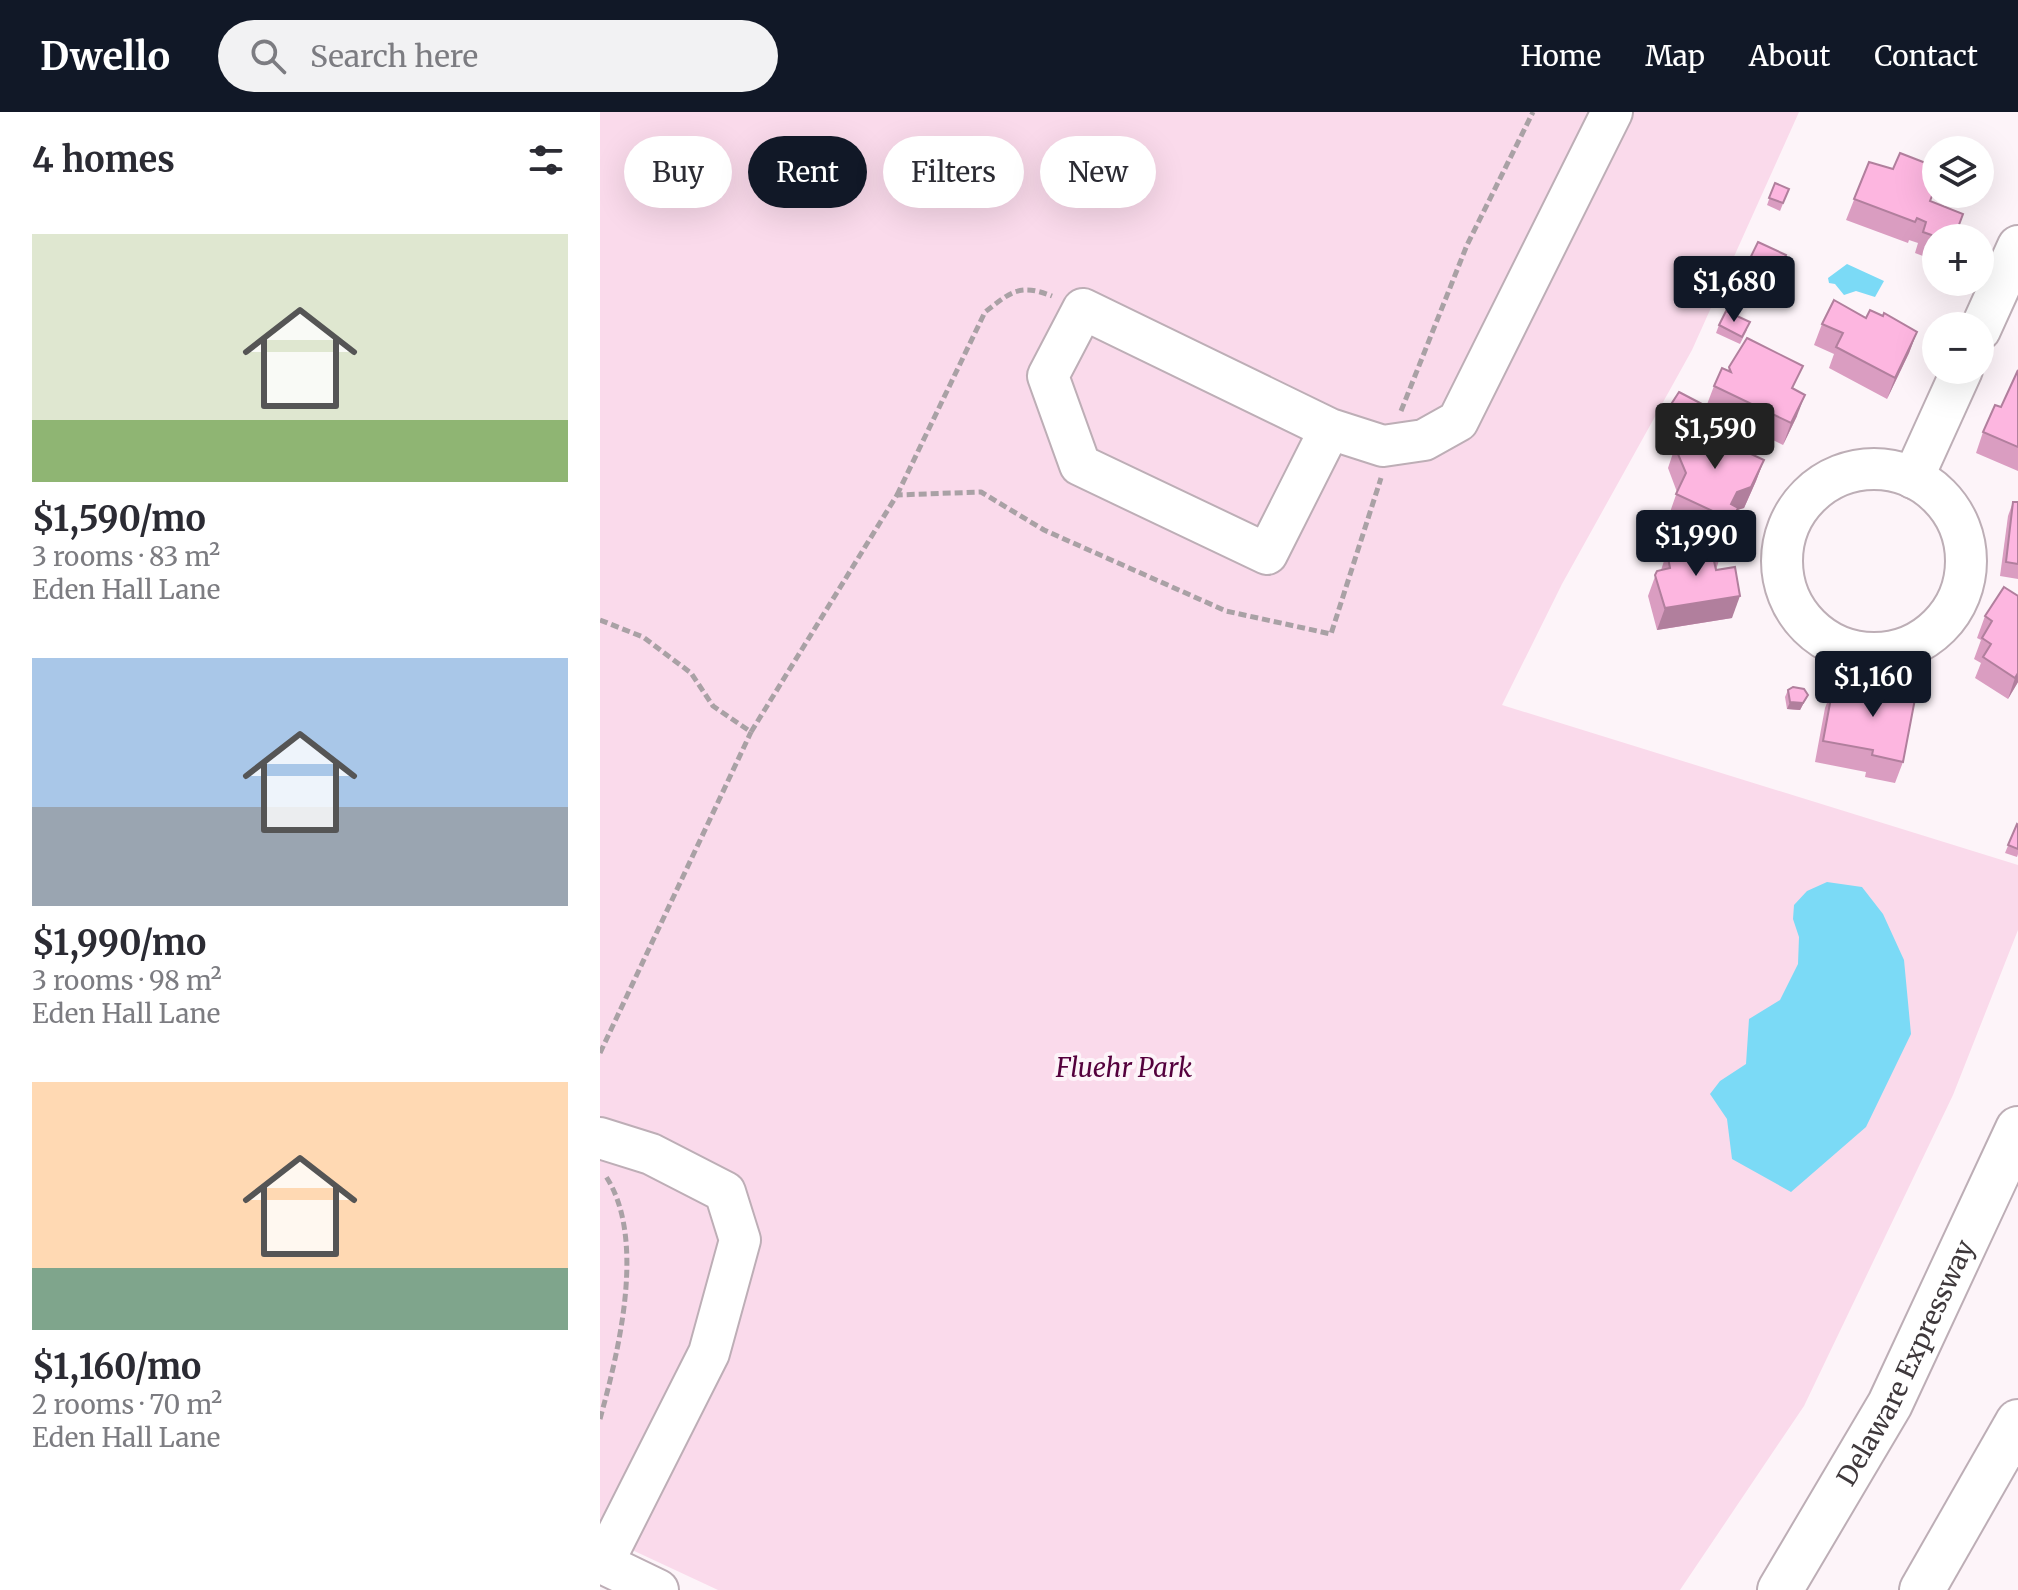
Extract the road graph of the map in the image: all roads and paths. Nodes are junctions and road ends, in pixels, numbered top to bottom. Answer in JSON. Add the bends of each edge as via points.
{"nodes":[{"id":1,"x":1612,"y":112,"type":"edge"},
{"id":2,"x":2018,"y":246,"type":"edge"},
{"id":3,"x":1083,"y":309,"type":"junction"},
{"id":4,"x":1988,"y":312,"type":"edge"},
{"id":5,"x":1956,"y":384,"type":"edge"},
{"id":6,"x":1330,"y":429,"type":"junction"},
{"id":7,"x":1913,"y":478,"type":"junction"},
{"id":8,"x":897,"y":495,"type":"dead end"},
{"id":9,"x":751,"y":732,"type":"dead end"},
{"id":10,"x":600,"y":1053,"type":"edge"},
{"id":11,"x":2018,"y":1129,"type":"edge"},
{"id":12,"x":600,"y":1138,"type":"edge"},
{"id":13,"x":600,"y":1167,"type":"edge"},
{"id":14,"x":600,"y":1419,"type":"edge"},
{"id":15,"x":2018,"y":1422,"type":"edge"},
{"id":16,"x":601,"y":1563,"type":"edge"},
{"id":17,"x":658,"y":1590,"type":"edge"},
{"id":18,"x":1780,"y":1590,"type":"edge"},
{"id":19,"x":1922,"y":1590,"type":"edge"}],
"edges":[{"from":1,"to":6,"type":"street","via":[[1458,421],[1424,440],[1383,446]]},
{"from":2,"to":4,"type":"street"},
{"from":3,"to":6,"type":"street"},
{"from":3,"to":6,"type":"street","via":[[1048,376],[1080,465],[1267,554]]},
{"from":3,"to":8,"type":"path","via":[[1030,288],[1011,292],[985,312]]},
{"from":5,"to":7,"type":"street"},
{"from":7,"to":7,"type":"street","via":[[1856,471],[1821,486],[1795,514],[1782,550],[1785,588],[1804,622],[1834,645],[1872,654],[1909,646],[1934,631],[1953,609],[1965,573],[1962,535],[1943,501]]},
{"from":9,"to":10,"type":"path"},
{"from":11,"to":18,"type":"highway","name":"Delaware Expressway","via":[[1890,1404]]},
{"from":12,"to":16,"type":"street","via":[[651,1154],[725,1192],[740,1240],[709,1353]]},
{"from":13,"to":14,"type":"path","via":[[617,1193],[628,1247]]},
{"from":15,"to":19,"type":"highway"},
{"from":16,"to":17,"type":"street"}]}
